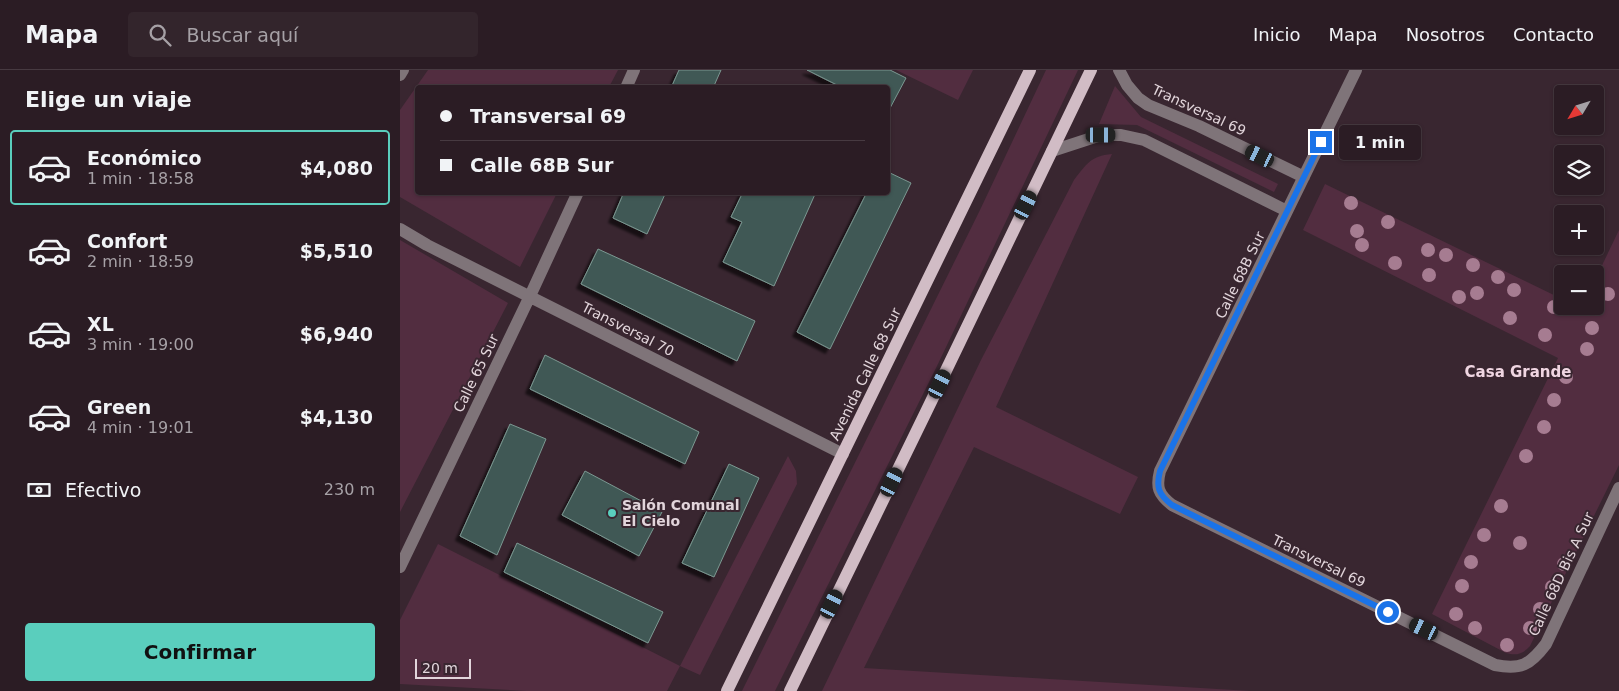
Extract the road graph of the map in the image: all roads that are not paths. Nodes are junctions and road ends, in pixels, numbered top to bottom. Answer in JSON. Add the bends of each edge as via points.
{"nodes":[{"id":1,"x":403,"y":70,"type":"edge"},
{"id":2,"x":634,"y":70,"type":"edge"},
{"id":3,"x":1030,"y":70,"type":"edge"},
{"id":4,"x":1091,"y":70,"type":"edge"},
{"id":5,"x":1119,"y":70,"type":"edge"},
{"id":6,"x":1356,"y":70,"type":"edge"},
{"id":7,"x":400,"y":75,"type":"edge"},
{"id":8,"x":627,"y":85,"type":"edge"},
{"id":9,"x":1052,"y":151,"type":"junction"},
{"id":10,"x":1304,"y":177,"type":"junction"},
{"id":11,"x":577,"y":195,"type":"edge"},
{"id":12,"x":1287,"y":211,"type":"junction"},
{"id":13,"x":400,"y":229,"type":"edge"},
{"id":14,"x":530,"y":296,"type":"junction"},
{"id":15,"x":843,"y":454,"type":"junction"},
{"id":16,"x":1619,"y":488,"type":"edge"},
{"id":17,"x":1161,"y":493,"type":"joint"},
{"id":18,"x":400,"y":567,"type":"edge"},
{"id":19,"x":1522,"y":666,"type":"joint"},
{"id":20,"x":727,"y":691,"type":"edge"},
{"id":21,"x":790,"y":691,"type":"edge"}],
"edges":[{"from":1,"to":7,"type":"street"},
{"from":2,"to":8,"type":"street"},
{"from":3,"to":15,"type":"main road","name":"Avenida Calle 68 Sur"},
{"from":4,"to":9,"type":"main road"},
{"from":5,"to":10,"type":"street","name":"Transversal 69","via":[[1127,85],[1148,105]]},
{"from":6,"to":10,"type":"street","name":"Calle 68B Sur"},
{"from":9,"to":12,"type":"street","via":[[1101,135],[1144,140]]},
{"from":9,"to":21,"type":"main road"},
{"from":10,"to":12,"type":"street","name":"Calle 68B Sur"},
{"from":11,"to":14,"type":"street","name":"Calle 65 Sur"},
{"from":12,"to":17,"type":"street","name":"Calle 68B Sur","via":[[1160,471],[1157,483]]},
{"from":13,"to":14,"type":"street","name":"Transversal 70"},
{"from":14,"to":15,"type":"street","name":"Transversal 70"},
{"from":14,"to":18,"type":"street","name":"Calle 65 Sur"},
{"from":15,"to":20,"type":"main road","name":"Avenida Calle 68 Sur"},
{"from":16,"to":19,"type":"street","name":"Calle 68D Bis A Sur","via":[[1546,644],[1536,657]]},
{"from":17,"to":19,"type":"street","name":"Transversal 69","via":[[1172,505],[1495,665]]}]}
